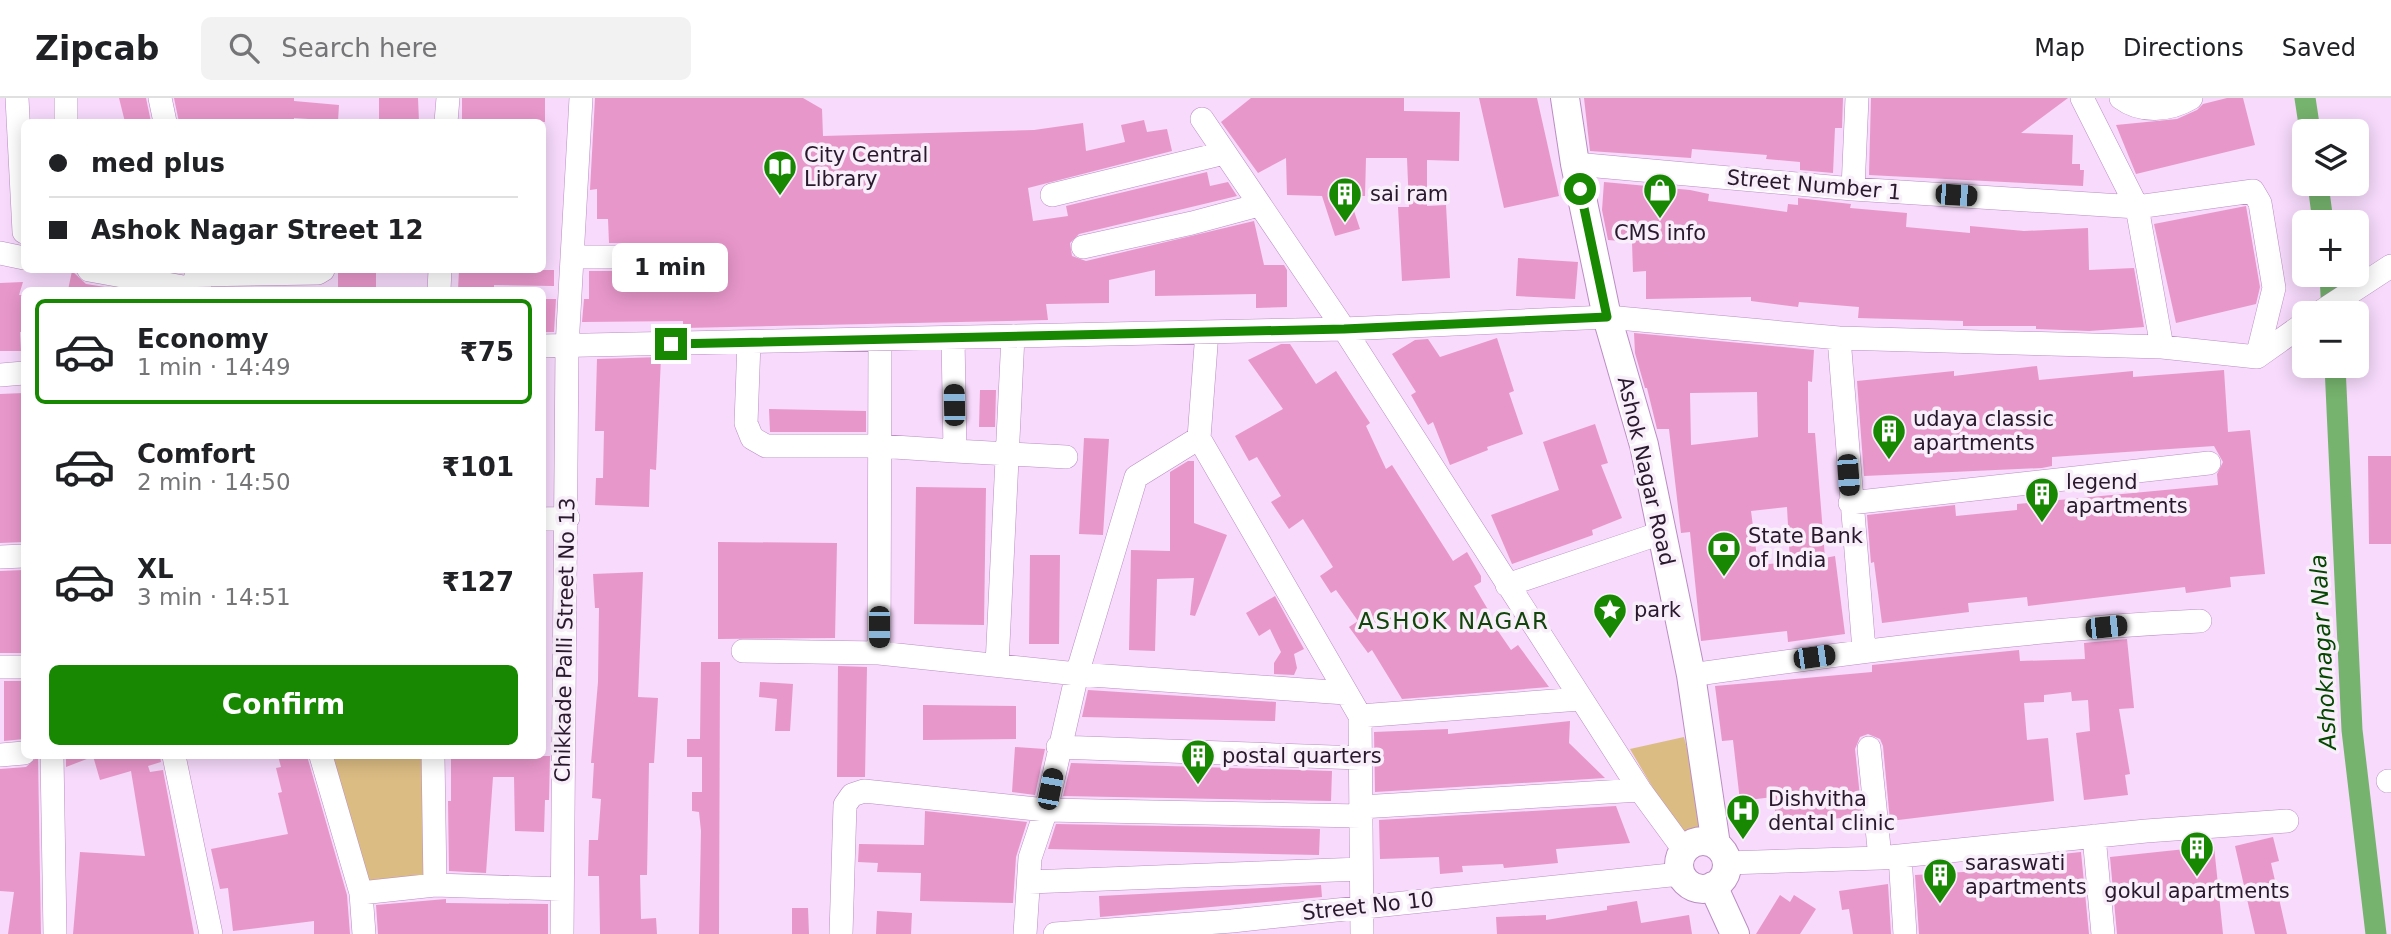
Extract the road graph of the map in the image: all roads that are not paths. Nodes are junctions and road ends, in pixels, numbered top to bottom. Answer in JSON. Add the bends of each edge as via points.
{"nodes":[{"id":1,"x":18,"y":98,"type":"edge"},
{"id":2,"x":65,"y":98,"type":"edge"},
{"id":3,"x":160,"y":98,"type":"edge"},
{"id":4,"x":448,"y":98,"type":"edge"},
{"id":5,"x":581,"y":98,"type":"edge"},
{"id":6,"x":1565,"y":98,"type":"edge"},
{"id":7,"x":1857,"y":98,"type":"edge"},
{"id":8,"x":2082,"y":98,"type":"edge"},
{"id":9,"x":2191,"y":98,"type":"edge"},
{"id":10,"x":2128,"y":103,"type":"edge"},
{"id":11,"x":66,"y":119,"type":"edge"},
{"id":12,"x":164,"y":119,"type":"edge"},
{"id":13,"x":446,"y":119,"type":"edge"},
{"id":14,"x":1202,"y":119,"type":"dead end"},
{"id":15,"x":2094,"y":122,"type":"junction"},
{"id":16,"x":1224,"y":153,"type":"junction"},
{"id":17,"x":1575,"y":164,"type":"junction"},
{"id":18,"x":21,"y":165,"type":"edge"},
{"id":19,"x":1853,"y":189,"type":"junction"},
{"id":20,"x":1052,"y":195,"type":"dead end"},
{"id":21,"x":1259,"y":205,"type":"junction"},
{"id":22,"x":2137,"y":207,"type":"junction"},
{"id":23,"x":1083,"y":247,"type":"dead end"},
{"id":24,"x":0,"y":253,"type":"edge"},
{"id":25,"x":21,"y":257,"type":"edge"},
{"id":26,"x":572,"y":257,"type":"junction"},
{"id":27,"x":664,"y":257,"type":"dead end"},
{"id":28,"x":2385,"y":269,"type":"edge"},
{"id":29,"x":119,"y":273,"type":"edge"},
{"id":30,"x":319,"y":273,"type":"edge"},
{"id":31,"x":198,"y":281,"type":"edge"},
{"id":32,"x":2337,"y":301,"type":"edge"},
{"id":33,"x":1607,"y":317,"type":"junction"},
{"id":34,"x":1344,"y":329,"type":"junction"},
{"id":35,"x":1207,"y":332,"type":"junction"},
{"id":36,"x":2292,"y":332,"type":"edge"},
{"id":37,"x":1013,"y":336,"type":"junction"},
{"id":38,"x":953,"y":338,"type":"junction"},
{"id":39,"x":1839,"y":338,"type":"junction"},
{"id":40,"x":880,"y":340,"type":"junction"},
{"id":41,"x":749,"y":342,"type":"junction"},
{"id":42,"x":546,"y":346,"type":"edge"},
{"id":43,"x":567,"y":347,"type":"junction"},
{"id":44,"x":2162,"y":347,"type":"junction"},
{"id":45,"x":2266,"y":350,"type":"junction"},
{"id":46,"x":21,"y":373,"type":"edge"},
{"id":47,"x":0,"y":375,"type":"edge"},
{"id":48,"x":1199,"y":438,"type":"junction"},
{"id":49,"x":880,"y":446,"type":"junction"},
{"id":50,"x":955,"y":450,"type":"junction"},
{"id":51,"x":1007,"y":452,"type":"junction"},
{"id":52,"x":1066,"y":457,"type":"dead end"},
{"id":53,"x":2209,"y":463,"type":"dead end"},
{"id":54,"x":1850,"y":503,"type":"junction"},
{"id":55,"x":546,"y":519,"type":"edge"},
{"id":56,"x":568,"y":519,"type":"junction"},
{"id":57,"x":1661,"y":533,"type":"junction"},
{"id":58,"x":21,"y":556,"type":"edge"},
{"id":59,"x":0,"y":557,"type":"edge"},
{"id":60,"x":1507,"y":585,"type":"junction"},
{"id":61,"x":2200,"y":621,"type":"dead end"},
{"id":62,"x":1864,"y":650,"type":"junction"},
{"id":63,"x":743,"y":651,"type":"dead end"},
{"id":64,"x":879,"y":653,"type":"junction"},
{"id":65,"x":996,"y":665,"type":"junction"},
{"id":66,"x":0,"y":667,"type":"edge"},
{"id":67,"x":21,"y":667,"type":"edge"},
{"id":68,"x":1077,"y":674,"type":"junction"},
{"id":69,"x":1691,"y":675,"type":"junction"},
{"id":70,"x":1346,"y":693,"type":"junction"},
{"id":71,"x":1580,"y":699,"type":"junction"},
{"id":72,"x":1360,"y":716,"type":"junction"},
{"id":73,"x":1058,"y":747,"type":"junction"},
{"id":74,"x":1868,"y":748,"type":"dead end"},
{"id":75,"x":21,"y":753,"type":"edge"},
{"id":76,"x":0,"y":755,"type":"edge"},
{"id":77,"x":1360,"y":758,"type":"junction"},
{"id":78,"x":52,"y":759,"type":"edge"},
{"id":79,"x":175,"y":759,"type":"edge"},
{"id":80,"x":322,"y":759,"type":"edge"},
{"id":81,"x":433,"y":759,"type":"edge"},
{"id":82,"x":1640,"y":790,"type":"junction"},
{"id":83,"x":1045,"y":810,"type":"junction"},
{"id":84,"x":1361,"y":812,"type":"junction"},
{"id":85,"x":2287,"y":821,"type":"dead end"},
{"id":86,"x":2094,"y":836,"type":"junction"},
{"id":87,"x":1890,"y":857,"type":"junction"},
{"id":88,"x":1682,"y":862,"type":"junction"},
{"id":89,"x":1719,"y":865,"type":"junction"},
{"id":90,"x":1361,"y":869,"type":"junction"},
{"id":91,"x":1029,"y":882,"type":"junction"},
{"id":92,"x":435,"y":885,"type":"junction"},
{"id":93,"x":561,"y":888,"type":"junction"},
{"id":94,"x":361,"y":893,"type":"junction"},
{"id":95,"x":1362,"y":906,"type":"junction"},
{"id":96,"x":1231,"y":928,"type":"edge"},
{"id":97,"x":55,"y":934,"type":"edge"},
{"id":98,"x":211,"y":934,"type":"edge"},
{"id":99,"x":364,"y":934,"type":"edge"},
{"id":100,"x":562,"y":934,"type":"edge"},
{"id":101,"x":841,"y":934,"type":"edge"},
{"id":102,"x":1025,"y":934,"type":"edge"},
{"id":103,"x":1055,"y":934,"type":"edge"},
{"id":104,"x":1362,"y":934,"type":"edge"},
{"id":105,"x":1735,"y":934,"type":"edge"},
{"id":106,"x":1905,"y":934,"type":"edge"},
{"id":107,"x":2102,"y":934,"type":"edge"}],
"edges":[{"from":1,"to":18,"type":"street"},
{"from":2,"to":11,"type":"street"},
{"from":3,"to":12,"type":"street"},
{"from":4,"to":13,"type":"street"},
{"from":5,"to":26,"type":"street","name":"Chikkade Palli Street No 13"},
{"from":6,"to":17,"type":"main road","name":"Ashok Nagar Road"},
{"from":7,"to":19,"type":"street"},
{"from":8,"to":15,"type":"street"},
{"from":9,"to":10,"type":"street","via":[[2180,105]]},
{"from":10,"to":15,"type":"street"},
{"from":14,"to":16,"type":"street"},
{"from":15,"to":22,"type":"street"},
{"from":16,"to":20,"type":"street"},
{"from":16,"to":21,"type":"street"},
{"from":17,"to":19,"type":"street","name":"Street Number 1"},
{"from":17,"to":33,"type":"main road","name":"Ashok Nagar Road"},
{"from":19,"to":22,"type":"street","name":"Street Number 1"},
{"from":21,"to":23,"type":"street"},
{"from":21,"to":34,"type":"street"},
{"from":22,"to":44,"type":"street"},
{"from":22,"to":45,"type":"street","name":"Street Number 1","via":[[2253,191],[2260,203],[2274,288]]},
{"from":24,"to":25,"type":"street"},
{"from":26,"to":27,"type":"street"},
{"from":26,"to":43,"type":"street","name":"Chikkade Palli Street No 13"},
{"from":28,"to":32,"type":"street"},
{"from":29,"to":31,"type":"street"},
{"from":30,"to":31,"type":"street"},
{"from":33,"to":34,"type":"street"},
{"from":33,"to":39,"type":"street"},
{"from":33,"to":57,"type":"main road","name":"Ashok Nagar Road","via":[[1644,445]]},
{"from":34,"to":35,"type":"street"},
{"from":34,"to":60,"type":"street"},
{"from":35,"to":37,"type":"street"},
{"from":35,"to":48,"type":"street"},
{"from":36,"to":45,"type":"street"},
{"from":37,"to":38,"type":"street"},
{"from":37,"to":51,"type":"street"},
{"from":38,"to":40,"type":"street"},
{"from":38,"to":50,"type":"street"},
{"from":39,"to":44,"type":"street"},
{"from":39,"to":54,"type":"street"},
{"from":40,"to":41,"type":"street"},
{"from":40,"to":49,"type":"street"},
{"from":41,"to":43,"type":"street"},
{"from":41,"to":49,"type":"street","via":[[746,423],[752,438],[766,446]]},
{"from":42,"to":43,"type":"street"},
{"from":43,"to":56,"type":"street","name":"Chikkade Palli Street No 13"},
{"from":44,"to":45,"type":"street"},
{"from":46,"to":47,"type":"street"},
{"from":48,"to":68,"type":"street","via":[[1136,477]]},
{"from":48,"to":70,"type":"street"},
{"from":49,"to":50,"type":"street"},
{"from":49,"to":64,"type":"street"},
{"from":50,"to":51,"type":"street"},
{"from":51,"to":52,"type":"street"},
{"from":51,"to":65,"type":"street"},
{"from":53,"to":54,"type":"street"},
{"from":54,"to":62,"type":"street"},
{"from":55,"to":56,"type":"street"},
{"from":56,"to":93,"type":"street","name":"Chikkade Palli Street No 13"},
{"from":57,"to":60,"type":"street"},
{"from":57,"to":69,"type":"main road","name":"Ashok Nagar Road"},
{"from":58,"to":59,"type":"street"},
{"from":60,"to":71,"type":"street"},
{"from":61,"to":62,"type":"street"},
{"from":62,"to":69,"type":"street"},
{"from":63,"to":64,"type":"street"},
{"from":64,"to":65,"type":"street"},
{"from":65,"to":68,"type":"street"},
{"from":66,"to":67,"type":"street"},
{"from":68,"to":70,"type":"street"},
{"from":68,"to":73,"type":"street"},
{"from":69,"to":89,"type":"main road","name":"Ashok Nagar Road"},
{"from":70,"to":72,"type":"street"},
{"from":71,"to":72,"type":"street"},
{"from":71,"to":82,"type":"street"},
{"from":72,"to":77,"type":"street"},
{"from":73,"to":77,"type":"street"},
{"from":73,"to":83,"type":"street"},
{"from":74,"to":87,"type":"street"},
{"from":75,"to":76,"type":"street"},
{"from":77,"to":84,"type":"street"},
{"from":78,"to":97,"type":"street"},
{"from":79,"to":98,"type":"street"},
{"from":80,"to":94,"type":"street"},
{"from":81,"to":92,"type":"street"},
{"from":82,"to":84,"type":"street"},
{"from":82,"to":88,"type":"street"},
{"from":83,"to":84,"type":"street"},
{"from":83,"to":91,"type":"street","via":[[1030,858]]},
{"from":83,"to":101,"type":"street","via":[[864,791],[852,795],[845,805]]},
{"from":84,"to":90,"type":"street"},
{"from":85,"to":86,"type":"street"},
{"from":86,"to":87,"type":"street"},
{"from":86,"to":107,"type":"street"},
{"from":87,"to":89,"type":"street"},
{"from":87,"to":106,"type":"street"},
{"from":88,"to":89,"type":"main road","via":[[1698,888]]},
{"from":88,"to":89,"type":"main road","via":[[1693,843],[1705,841]]},
{"from":88,"to":95,"type":"street","name":"Street No 10"},
{"from":89,"to":105,"type":"main road","name":"Ashok Nagar Road"},
{"from":90,"to":91,"type":"street"},
{"from":90,"to":95,"type":"street"},
{"from":91,"to":102,"type":"street"},
{"from":92,"to":93,"type":"street"},
{"from":92,"to":94,"type":"street"},
{"from":93,"to":100,"type":"street","name":"Chikkade Palli Street No 13"},
{"from":94,"to":99,"type":"street"},
{"from":95,"to":96,"type":"street","name":"Street No 10"},
{"from":95,"to":104,"type":"street"},
{"from":96,"to":103,"type":"street","name":"Street No 10"}]}
